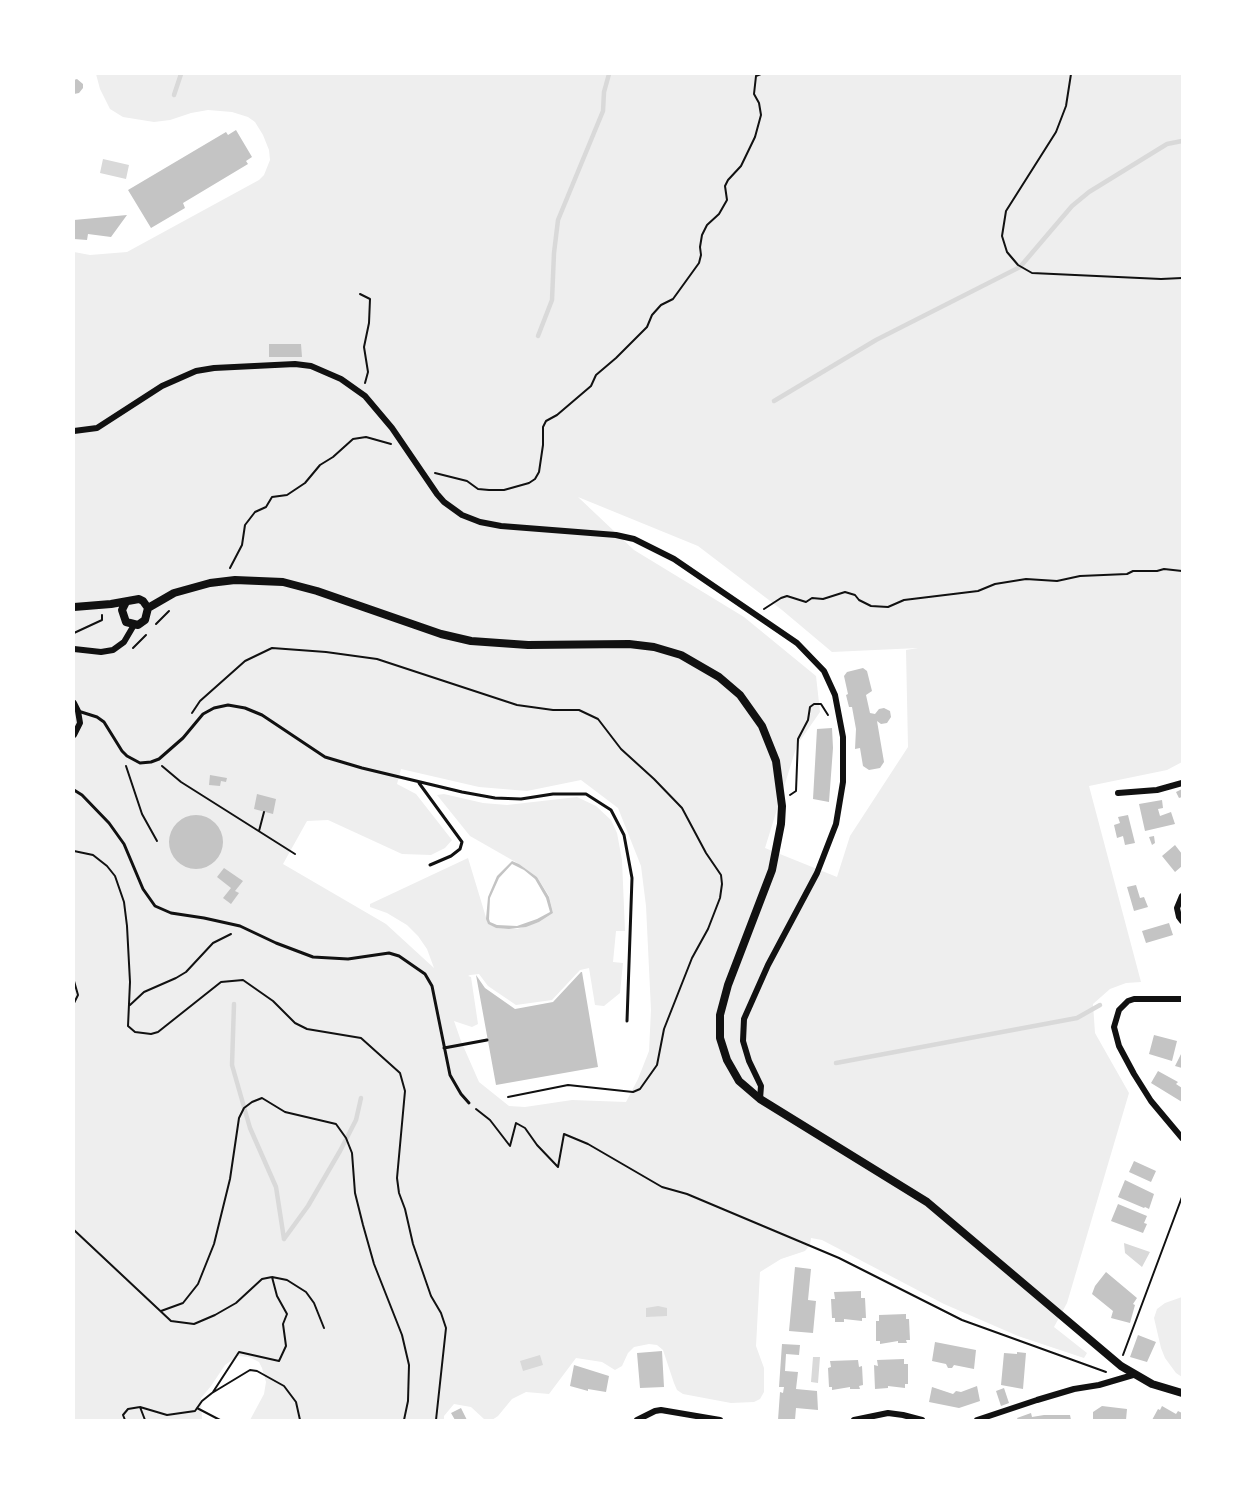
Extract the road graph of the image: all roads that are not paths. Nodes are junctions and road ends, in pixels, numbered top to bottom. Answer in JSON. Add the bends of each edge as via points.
{"nodes":[{"id":1,"x":74,"y":431,"type":"edge"},
{"id":2,"x":126,"y":602,"type":"junction"},
{"id":3,"x":74,"y":607,"type":"edge"},
{"id":4,"x":148,"y":608,"type":"junction"},
{"id":5,"x":134,"y":625,"type":"junction"},
{"id":6,"x":74,"y":649,"type":"edge"},
{"id":7,"x":74,"y":703,"type":"edge"},
{"id":8,"x":78,"y":711,"type":"junction"},
{"id":9,"x":74,"y":735,"type":"edge"},
{"id":10,"x":418,"y":781,"type":"junction"},
{"id":11,"x":1182,"y":783,"type":"edge"},
{"id":12,"x":74,"y":789,"type":"edge"},
{"id":13,"x":1119,"y":793,"type":"dead end"},
{"id":14,"x":430,"y":865,"type":"dead end"},
{"id":15,"x":1182,"y":896,"type":"edge"},
{"id":16,"x":1182,"y":921,"type":"edge"},
{"id":17,"x":1182,"y":999,"type":"edge"},
{"id":18,"x":627,"y":1021,"type":"dead end"},
{"id":19,"x":487,"y":1040,"type":"dead end"},
{"id":20,"x":444,"y":1048,"type":"junction"},
{"id":21,"x":760,"y":1099,"type":"junction"},
{"id":22,"x":469,"y":1103,"type":"road end"},
{"id":23,"x":1182,"y":1138,"type":"edge"},
{"id":24,"x":1133,"y":1375,"type":"junction"},
{"id":25,"x":1182,"y":1393,"type":"edge"},
{"id":26,"x":638,"y":1420,"type":"edge"},
{"id":27,"x":720,"y":1420,"type":"edge"},
{"id":28,"x":854,"y":1420,"type":"edge"},
{"id":29,"x":922,"y":1420,"type":"edge"},
{"id":30,"x":977,"y":1420,"type":"edge"}],
"edges":[{"from":1,"to":21,"type":"street","via":[[97,428],[162,386],[196,371],[303,364],[341,379],[365,396],[444,502],[471,519],[501,526],[625,537],[645,544],[674,559],[798,643],[828,677],[835,695],[844,753],[843,782],[836,824],[816,873],[744,1019],[743,1041],[761,1086]]},
{"from":2,"to":3,"type":"street"},
{"from":2,"to":4,"type":"street","via":[[138,599]]},
{"from":2,"to":5,"type":"street","via":[[123,618]]},
{"from":4,"to":5,"type":"street","via":[[145,620]]},
{"from":4,"to":21,"type":"street","via":[[174,593],[203,584],[235,580],[283,582],[471,641],[654,647],[681,655],[719,677],[740,695],[762,726],[776,760],[781,788],[781,824],[772,870],[720,1015],[720,1038],[727,1060],[739,1081]]},
{"from":5,"to":6,"type":"street","via":[[124,642],[113,650]]},
{"from":7,"to":8,"type":"street"},
{"from":8,"to":9,"type":"street","via":[[80,723]]},
{"from":8,"to":10,"type":"lane","via":[[104,722],[122,751],[140,763],[155,761],[208,710],[221,706],[262,715],[325,757]]},
{"from":10,"to":14,"type":"lane","via":[[462,842],[451,856]]},
{"from":10,"to":18,"type":"lane","via":[[495,798],[586,794],[611,810],[624,835],[632,878]]},
{"from":11,"to":13,"type":"street"},
{"from":12,"to":20,"type":"lane","via":[[109,823],[124,844],[143,889],[155,906],[171,913],[240,926],[313,957],[348,959],[388,953],[425,974],[432,986]]},
{"from":15,"to":16,"type":"street","via":[[1177,908]]},
{"from":17,"to":23,"type":"street","via":[[1128,1001],[1119,1010],[1114,1027],[1134,1074]]},
{"from":19,"to":20,"type":"lane"},
{"from":20,"to":22,"type":"lane","via":[[450,1075]]},
{"from":21,"to":24,"type":"street","via":[[927,1202]]},
{"from":24,"to":25,"type":"street"},
{"from":24,"to":30,"type":"street"},
{"from":26,"to":27,"type":"street","via":[[661,1410]]},
{"from":28,"to":29,"type":"street","via":[[888,1413]]}]}
